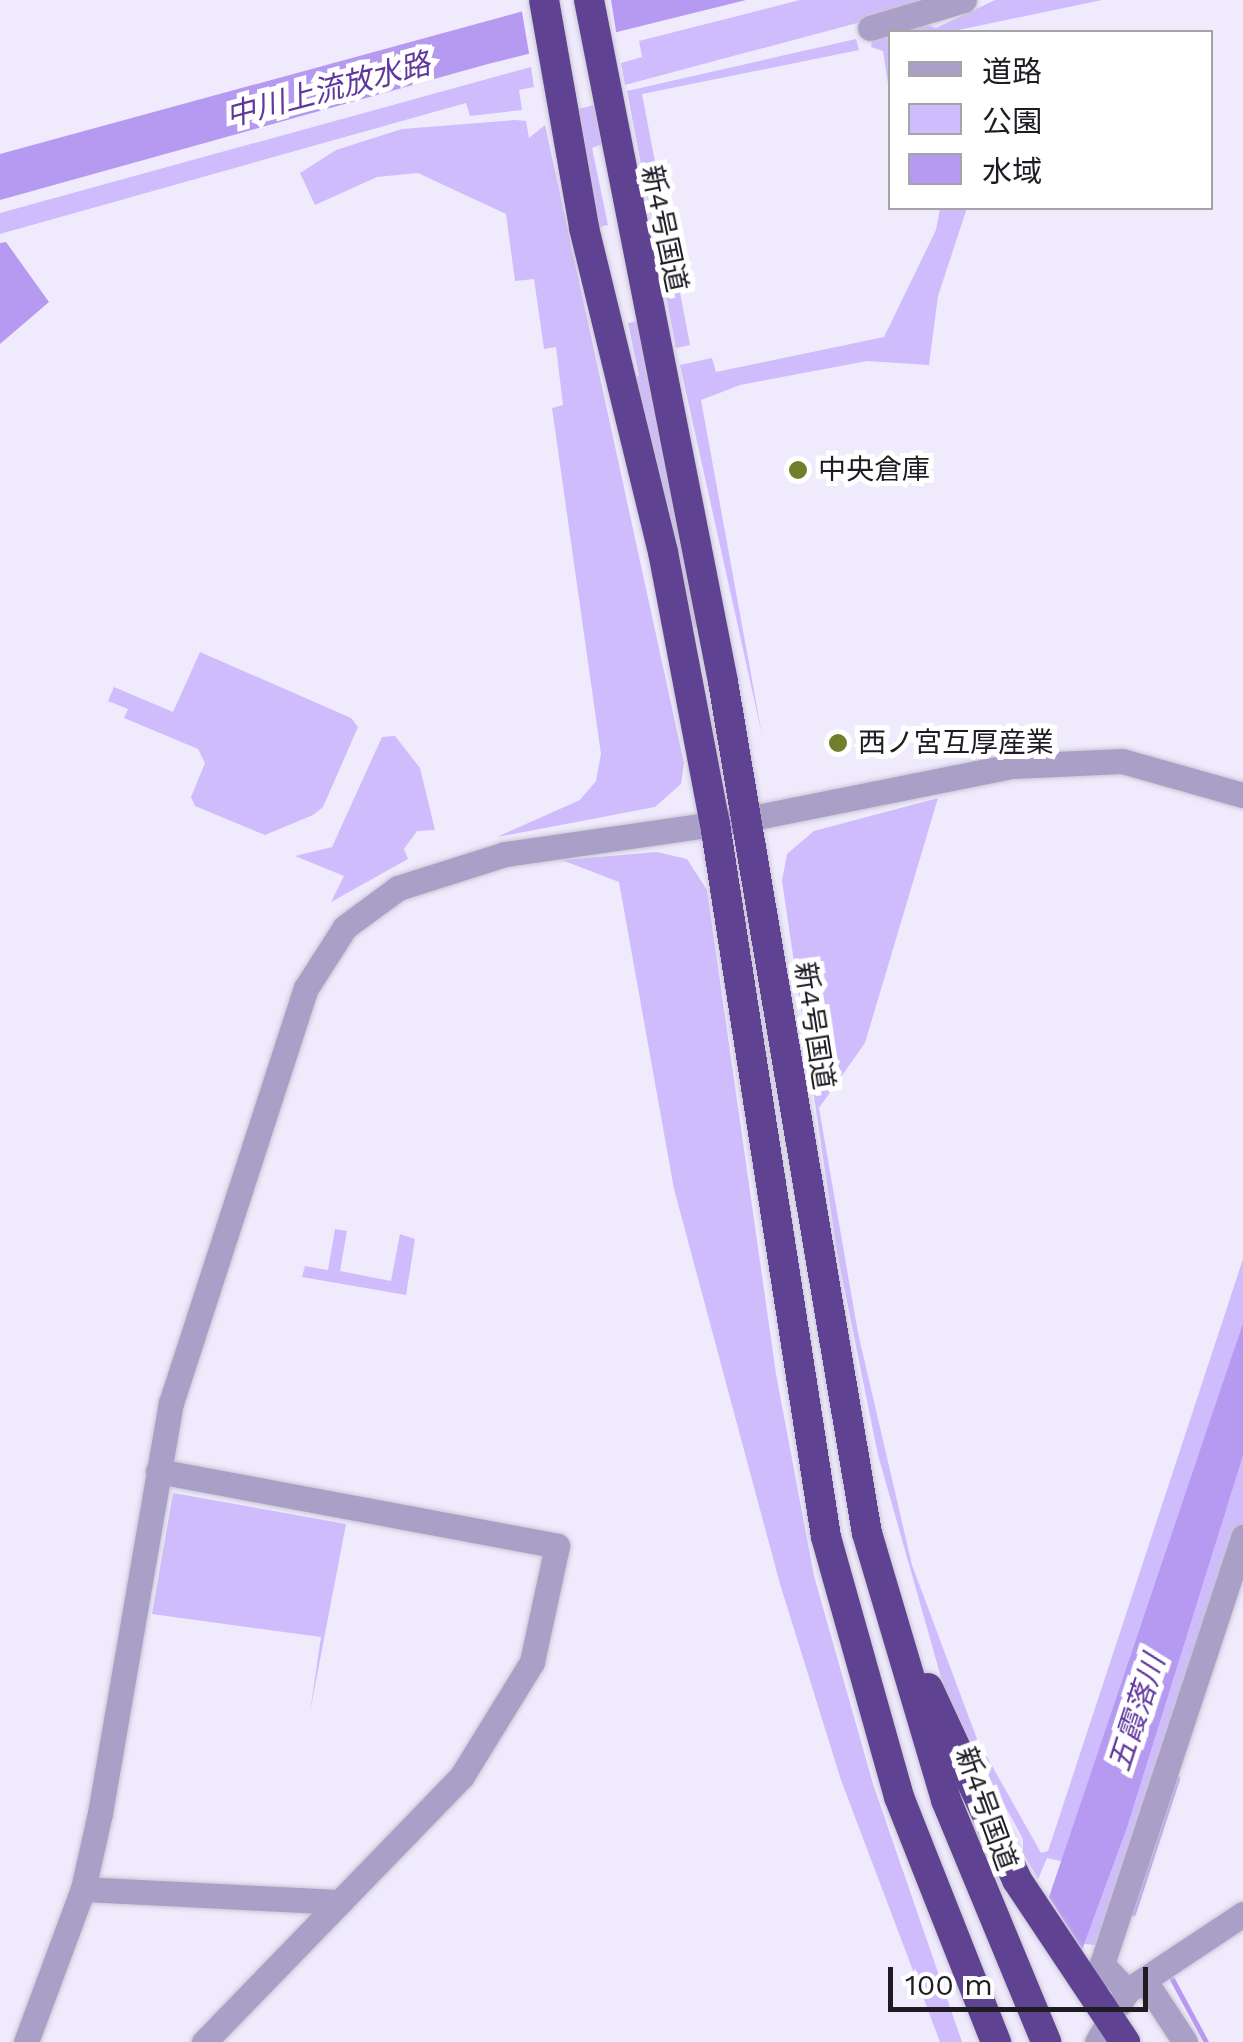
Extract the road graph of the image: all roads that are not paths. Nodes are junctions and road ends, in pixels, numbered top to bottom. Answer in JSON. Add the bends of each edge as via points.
{"nodes":[{"id":1,"x":544,"y":0,"type":"edge"},
{"id":2,"x":588,"y":0,"type":"edge"},
{"id":3,"x":964,"y":0,"type":"edge"},
{"id":4,"x":870,"y":28,"type":"dead end"},
{"id":5,"x":1243,"y":795,"type":"edge"},
{"id":6,"x":747,"y":819,"type":"junction"},
{"id":7,"x":715,"y":824,"type":"junction"},
{"id":8,"x":842,"y":1409,"type":"junction"},
{"id":9,"x":158,"y":1471,"type":"junction"},
{"id":10,"x":1243,"y":1537,"type":"edge"},
{"id":11,"x":83,"y":1890,"type":"junction"},
{"id":12,"x":340,"y":1902,"type":"junction"},
{"id":13,"x":1243,"y":1914,"type":"edge"},
{"id":14,"x":1121,"y":1993,"type":"junction"},
{"id":15,"x":992,"y":2034,"type":"edge"},
{"id":16,"x":1109,"y":2037,"type":"edge"},
{"id":17,"x":26,"y":2042,"type":"edge"},
{"id":18,"x":204,"y":2042,"type":"edge"},
{"id":19,"x":1046,"y":2042,"type":"edge"},
{"id":20,"x":1185,"y":2042,"type":"edge"}],
"edges":[{"from":1,"to":7,"type":"highway"},
{"from":2,"to":6,"type":"highway","name":"新4号国道"},
{"from":3,"to":4,"type":"street"},
{"from":5,"to":6,"type":"street","via":[[1160,769],[1077,760],[874,790]]},
{"from":6,"to":7,"type":"street"},
{"from":6,"to":8,"type":"highway","name":"新4号国道"},
{"from":7,"to":9,"type":"street","via":[[557,845],[443,871],[366,908],[334,939],[306,988],[234,1194],[171,1403]]},
{"from":7,"to":15,"type":"highway","via":[[826,1537],[878,1734]]},
{"from":8,"to":14,"type":"highway","via":[[930,1693],[1017,1880]]},
{"from":8,"to":19,"type":"highway","name":"新4号国道","via":[[882,1598],[913,1704]]},
{"from":9,"to":11,"type":"street"},
{"from":9,"to":12,"type":"street","via":[[557,1546],[532,1662],[462,1776]]},
{"from":10,"to":14,"type":"street","via":[[1102,1964]]},
{"from":11,"to":12,"type":"street"},
{"from":11,"to":17,"type":"street"},
{"from":12,"to":18,"type":"street"},
{"from":13,"to":14,"type":"street"},
{"from":14,"to":16,"type":"highway"},
{"from":14,"to":20,"type":"street"}]}
